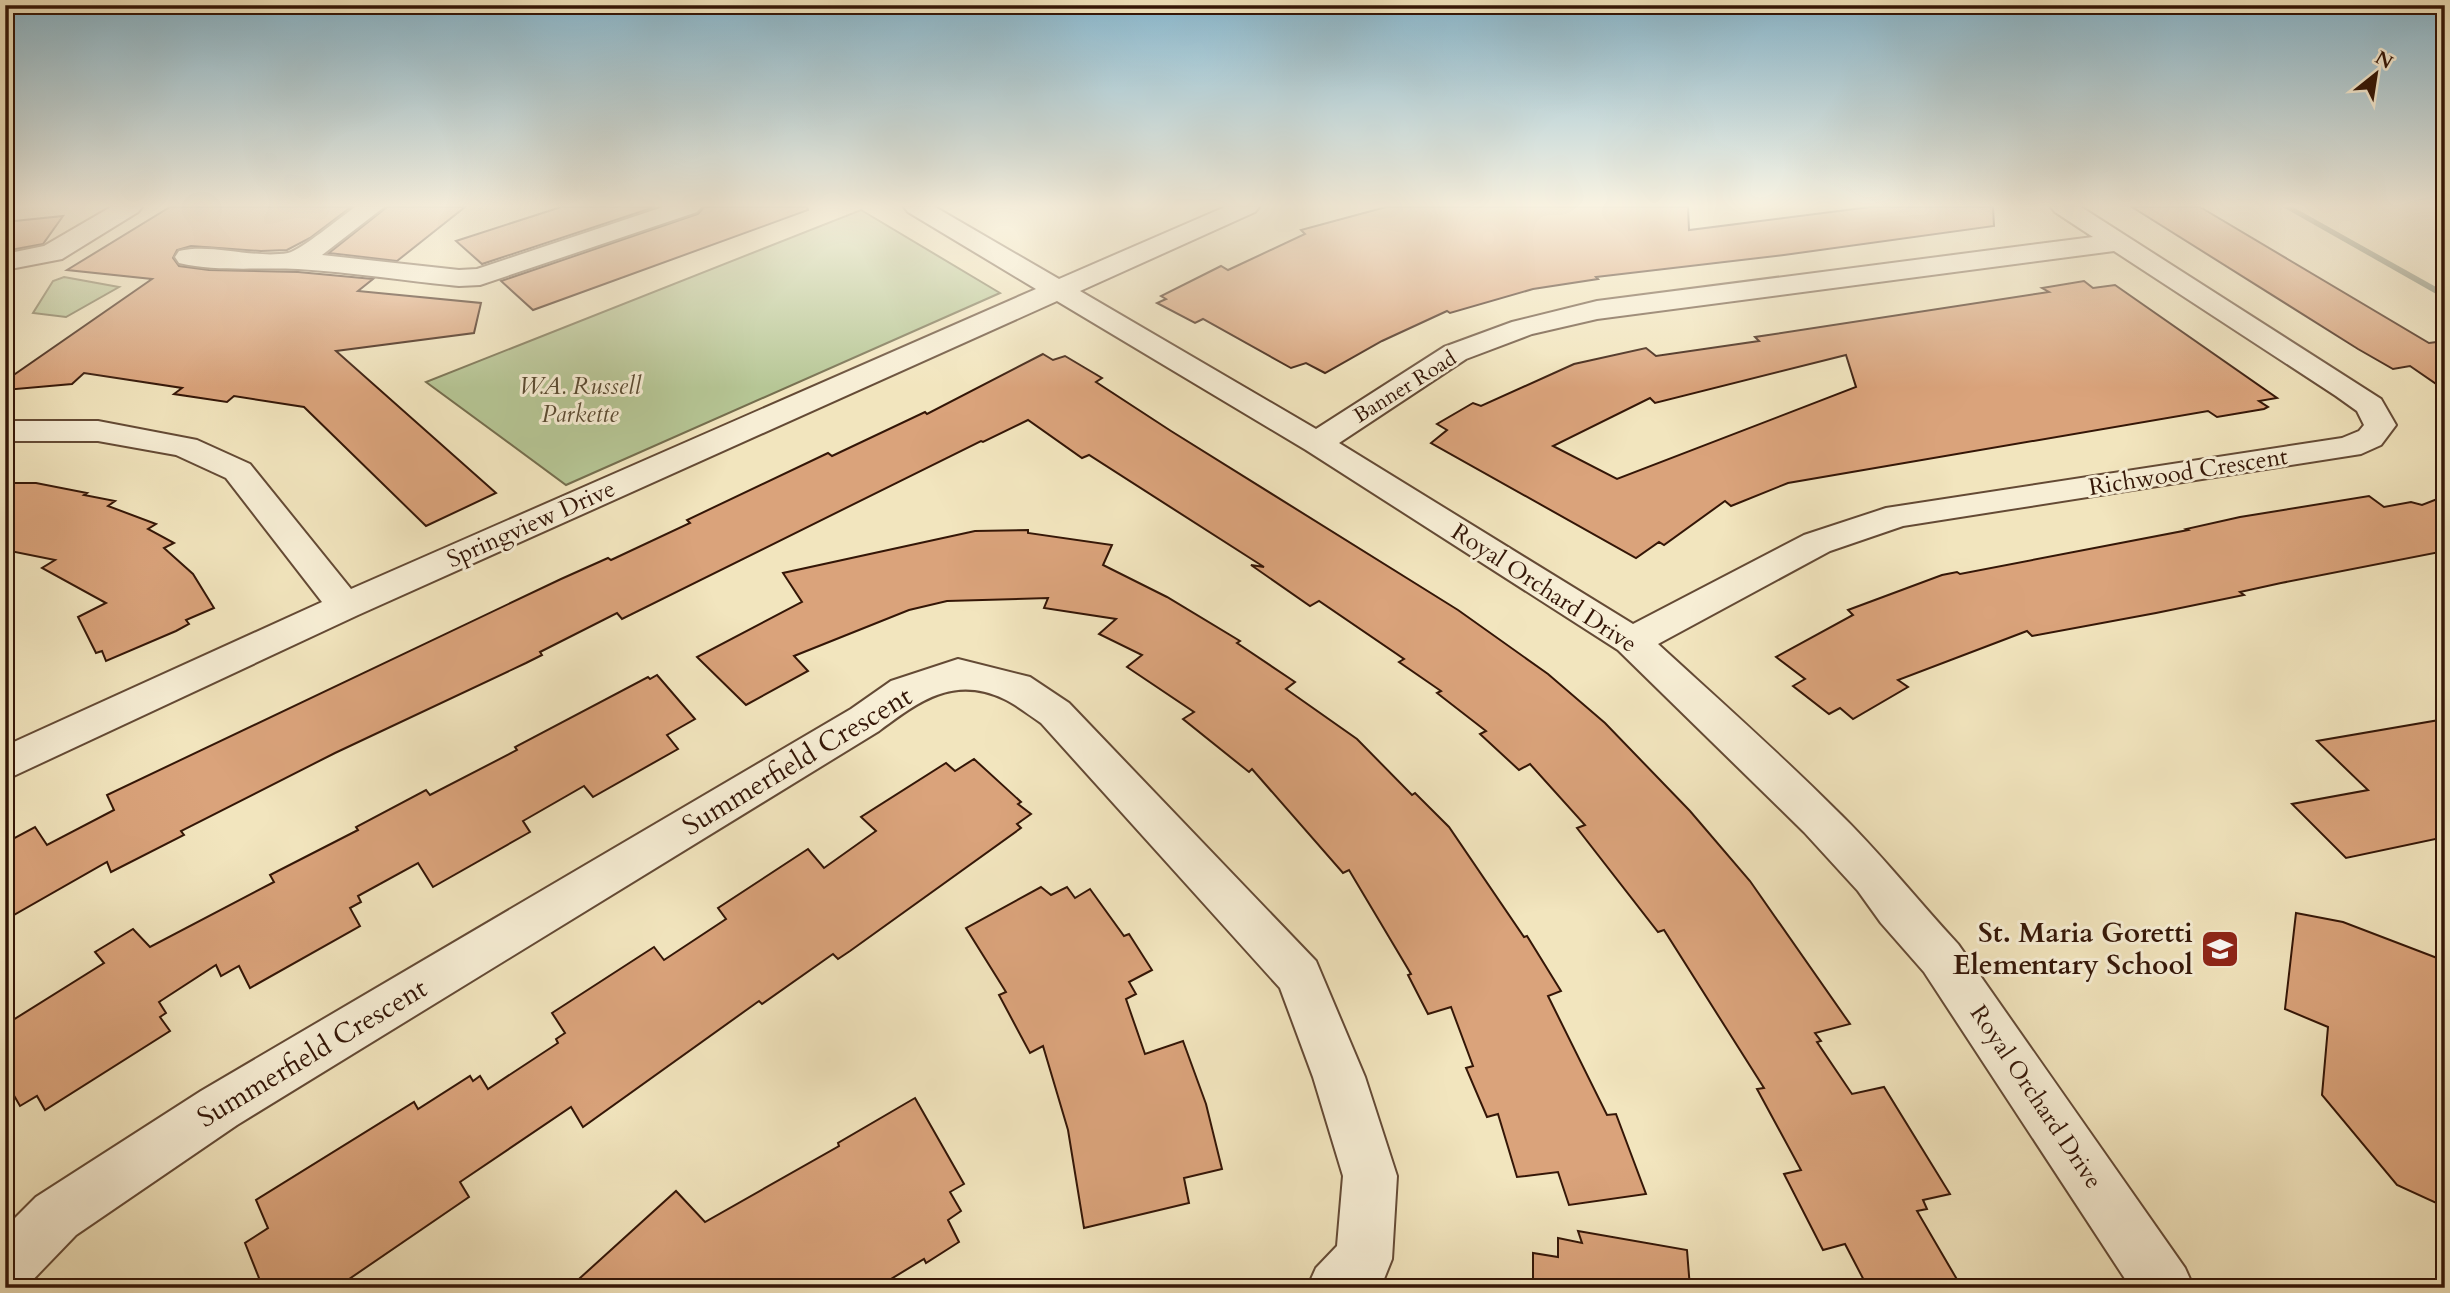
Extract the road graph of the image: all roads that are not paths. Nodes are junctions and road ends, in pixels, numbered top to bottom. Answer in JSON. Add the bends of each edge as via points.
{"nodes":[{"id":1,"x":357,"y":267,"type":"edge"},
{"id":2,"x":509,"y":267,"type":"edge"},
{"id":3,"x":1021,"y":267,"type":"edge"},
{"id":4,"x":1108,"y":267,"type":"edge"},
{"id":5,"x":1924,"y":267,"type":"edge"},
{"id":6,"x":2157,"y":267,"type":"edge"},
{"id":7,"x":1059,"y":289,"type":"junction"},
{"id":8,"x":5,"y":431,"type":"edge"},
{"id":9,"x":1317,"y":443,"type":"junction"},
{"id":10,"x":345,"y":606,"type":"junction"},
{"id":11,"x":1632,"y":641,"type":"junction"},
{"id":12,"x":5,"y":764,"type":"edge"},
{"id":13,"x":5,"y":1268,"type":"edge"},
{"id":14,"x":1336,"y":1288,"type":"edge"},
{"id":15,"x":2165,"y":1288,"type":"edge"}],
"edges":[{"from":1,"to":2,"type":"street","via":[[459,278]]},
{"from":3,"to":7,"type":"street","name":"Royal Orchard Drive"},
{"from":4,"to":7,"type":"street"},
{"from":5,"to":9,"type":"street","name":"Banner Road","via":[[1597,310],[1522,328],[1455,353]]},
{"from":6,"to":11,"type":"street","name":"Richwood Crescent","via":[[2347,389],[2370,406],[2380,425],[2370,438],[2349,447],[1898,516],[1817,543]]},
{"from":7,"to":9,"type":"street","name":"Royal Orchard Drive"},
{"from":7,"to":10,"type":"street","name":"Springview Drive"},
{"from":8,"to":10,"type":"street","via":[[98,431],[185,447],[238,471]]},
{"from":9,"to":11,"type":"street","name":"Royal Orchard Drive"},
{"from":10,"to":12,"type":"street","name":"Springview Drive"},
{"from":11,"to":15,"type":"street","name":"Royal Orchard Drive","via":[[1819,820],[1941,958]]},
{"from":13,"to":14,"type":"street","name":"Summerfield Crescent","via":[[56,1216],[219,1108],[865,720],[905,691],[958,673],[1016,687],[1055,713],[1299,975],[1339,1077],[1370,1176],[1364,1259]]}]}
